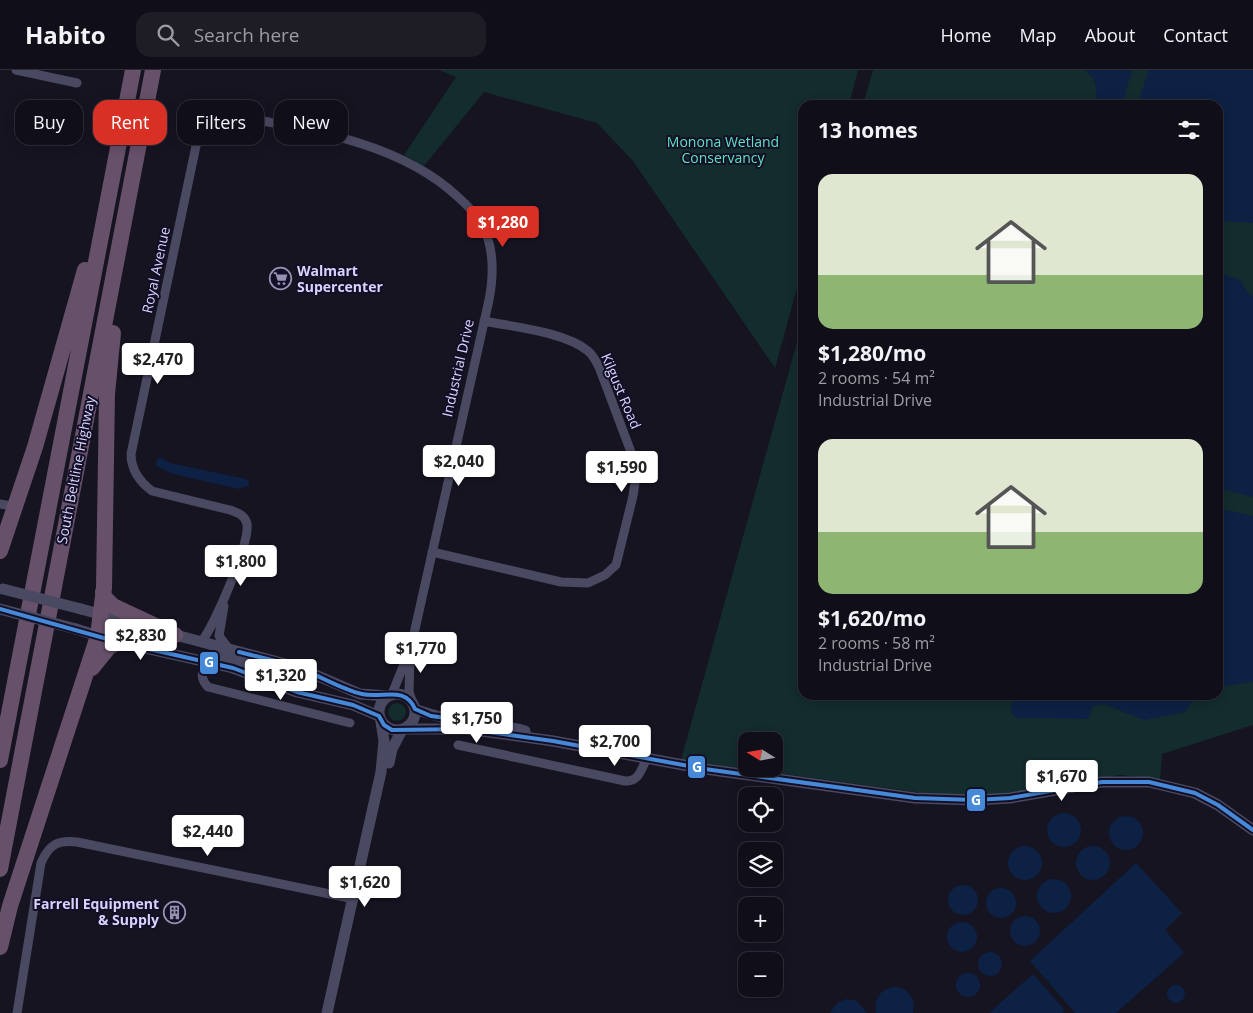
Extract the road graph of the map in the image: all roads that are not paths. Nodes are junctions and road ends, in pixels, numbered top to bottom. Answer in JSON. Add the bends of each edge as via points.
{"nodes":[{"id":1,"x":16,"y":70,"type":"edge"},
{"id":2,"x":133,"y":70,"type":"edge"},
{"id":3,"x":153,"y":70,"type":"edge"},
{"id":4,"x":27,"y":71,"type":"edge"},
{"id":5,"x":77,"y":83,"type":"dead end"},
{"id":6,"x":264,"y":122,"type":"edge"},
{"id":7,"x":196,"y":145,"type":"edge"},
{"id":8,"x":118,"y":148,"type":"junction"},
{"id":9,"x":138,"y":152,"type":"junction"},
{"id":10,"x":484,"y":321,"type":"junction"},
{"id":11,"x":10,"y":522,"type":"junction"},
{"id":12,"x":0,"y":540,"type":"edge"},
{"id":13,"x":0,"y":551,"type":"edge"},
{"id":14,"x":432,"y":552,"type":"junction"},
{"id":15,"x":2,"y":589,"type":"edge"},
{"id":16,"x":103,"y":592,"type":"junction"},
{"id":17,"x":225,"y":596,"type":"junction"},
{"id":18,"x":0,"y":609,"type":"edge"},
{"id":19,"x":101,"y":615,"type":"junction"},
{"id":20,"x":175,"y":635,"type":"junction"},
{"id":21,"x":98,"y":636,"type":"junction"},
{"id":22,"x":118,"y":642,"type":"junction"},
{"id":23,"x":201,"y":642,"type":"junction"},
{"id":24,"x":410,"y":647,"type":"junction"},
{"id":25,"x":229,"y":649,"type":"junction"},
{"id":26,"x":204,"y":663,"type":"junction"},
{"id":27,"x":306,"y":671,"type":"junction"},
{"id":28,"x":82,"y":685,"type":"junction"},
{"id":29,"x":390,"y":695,"type":"junction"},
{"id":30,"x":414,"y":706,"type":"junction"},
{"id":31,"x":380,"y":719,"type":"junction"},
{"id":32,"x":350,"y":723,"type":"dead end"},
{"id":33,"x":403,"y":729,"type":"junction"},
{"id":34,"x":553,"y":741,"type":"junction"},
{"id":35,"x":458,"y":744,"type":"dead end"},
{"id":36,"x":0,"y":760,"type":"edge"},
{"id":37,"x":646,"y":760,"type":"junction"},
{"id":38,"x":376,"y":796,"type":"junction"},
{"id":39,"x":1253,"y":830,"type":"edge"},
{"id":40,"x":0,"y":869,"type":"edge"},
{"id":41,"x":354,"y":900,"type":"junction"},
{"id":42,"x":0,"y":947,"type":"edge"},
{"id":43,"x":17,"y":1013,"type":"edge"},
{"id":44,"x":327,"y":1013,"type":"edge"}],
"edges":[{"from":1,"to":4,"type":"street"},
{"from":2,"to":8,"type":"highway","name":"South Beltline Highway"},
{"from":3,"to":9,"type":"highway","name":"South Beltline Highway"},
{"from":4,"to":5,"type":"street"},
{"from":6,"to":10,"type":"street","name":"Industrial Drive","via":[[362,144],[404,162],[455,194],[481,222],[491,249],[492,280]]},
{"from":7,"to":17,"type":"street","name":"Royal Avenue","via":[[131,461],[152,491],[230,510],[244,517],[247,531]]},
{"from":8,"to":11,"type":"highway","via":[[40,429]]},
{"from":8,"to":36,"type":"highway","name":"South Beltline Highway"},
{"from":9,"to":16,"type":"highway","via":[[107,379]]},
{"from":9,"to":40,"type":"highway","name":"South Beltline Highway"},
{"from":10,"to":14,"type":"street","name":"Industrial Drive"},
{"from":10,"to":14,"type":"street","name":"Kilgust Road","via":[[570,342],[593,356],[634,460],[634,496],[616,564],[605,575],[588,583],[561,582]]},
{"from":11,"to":12,"type":"highway"},
{"from":11,"to":13,"type":"highway"},
{"from":14,"to":24,"type":"street","name":"Industrial Drive"},
{"from":15,"to":19,"type":"street","bridge":true},
{"from":16,"to":19,"type":"highway"},
{"from":16,"to":20,"type":"highway","via":[[113,606]]},
{"from":17,"to":23,"type":"street","name":"Royal Avenue"},
{"from":17,"to":25,"type":"street","name":"Royal Avenue","via":[[219,636]]},
{"from":18,"to":21,"type":"street","bridge":true},
{"from":19,"to":20,"type":"street"},
{"from":19,"to":21,"type":"highway"},
{"from":20,"to":23,"type":"street"},
{"from":21,"to":22,"type":"street"},
{"from":21,"to":28,"type":"highway"},
{"from":22,"to":26,"type":"street"},
{"from":22,"to":28,"type":"highway","via":[[100,656]]},
{"from":23,"to":25,"type":"street"},
{"from":24,"to":29,"type":"street","name":"Industrial Drive"},
{"from":24,"to":30,"type":"street","name":"Industrial Drive","via":[[409,692]]},
{"from":25,"to":27,"type":"street"},
{"from":26,"to":27,"type":"street","via":[[215,657],[266,668]]},
{"from":26,"to":31,"type":"street","via":[[239,670],[297,692],[353,705]]},
{"from":26,"to":32,"type":"street","via":[[201,676],[208,686]]},
{"from":27,"to":29,"type":"street","via":[[360,694]]},
{"from":28,"to":42,"type":"highway","via":[[10,906]]},
{"from":29,"to":30,"type":"street","via":[[402,694]]},
{"from":29,"to":31,"type":"street","via":[[380,704]]},
{"from":30,"to":33,"type":"street","via":[[414,720]]},
{"from":30,"to":34,"type":"street","via":[[431,716],[504,725]]},
{"from":31,"to":33,"type":"street","via":[[392,730]]},
{"from":31,"to":38,"type":"street","via":[[384,756]]},
{"from":33,"to":34,"type":"street","via":[[466,729]]},
{"from":33,"to":38,"type":"street","via":[[392,749],[384,783]]},
{"from":34,"to":37,"type":"street"},
{"from":35,"to":37,"type":"street","via":[[625,781],[638,777]]},
{"from":37,"to":39,"type":"street","via":[[915,798],[1010,798],[1102,782],[1149,782],[1195,793]]},
{"from":38,"to":41,"type":"street"},
{"from":41,"to":43,"type":"street","via":[[62,841],[51,846],[41,863]]},
{"from":41,"to":44,"type":"street"}]}
